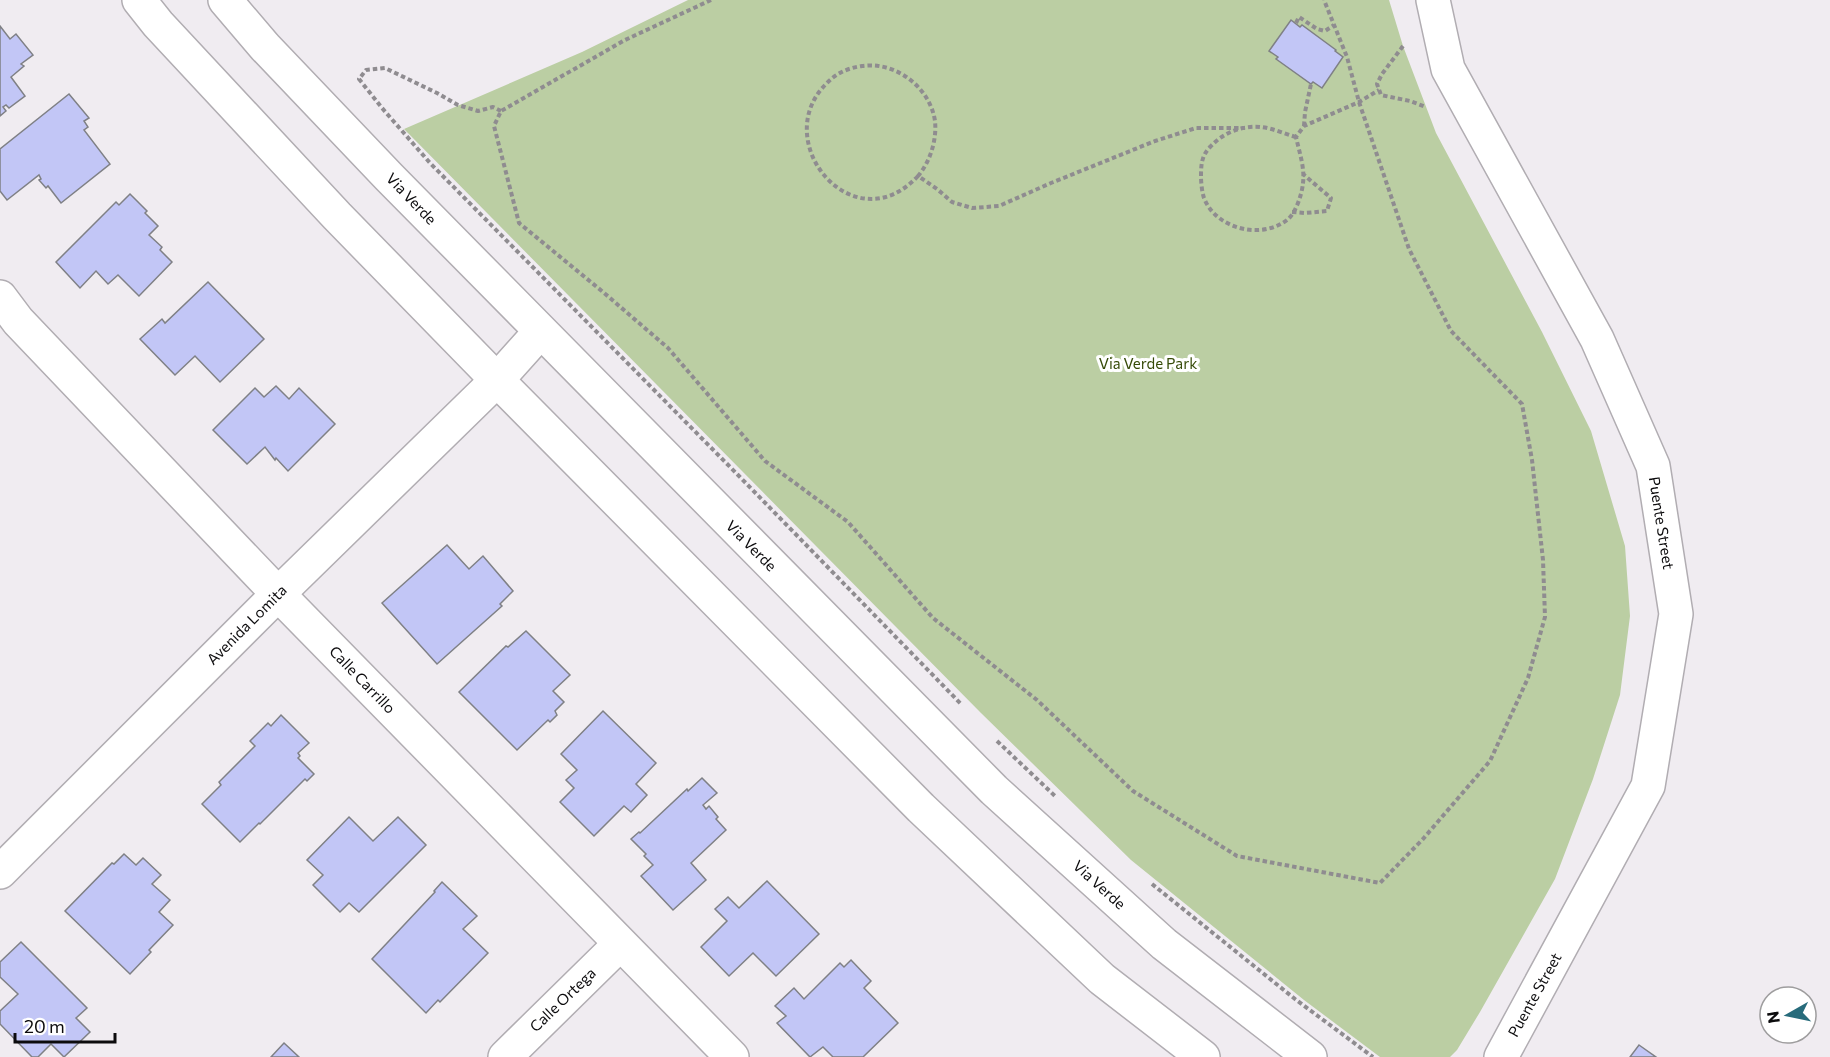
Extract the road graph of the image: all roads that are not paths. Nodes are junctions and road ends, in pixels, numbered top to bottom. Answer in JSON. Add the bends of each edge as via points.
{"nodes":[{"id":1,"x":139,"y":0,"type":"edge"},
{"id":2,"x":225,"y":0,"type":"edge"},
{"id":3,"x":1433,"y":0,"type":"edge"},
{"id":4,"x":0,"y":297,"type":"edge"},
{"id":5,"x":540,"y":332,"type":"junction"},
{"id":6,"x":497,"y":380,"type":"junction"},
{"id":7,"x":278,"y":594,"type":"junction"},
{"id":8,"x":0,"y":872,"type":"edge"},
{"id":9,"x":620,"y":944,"type":"junction"},
{"id":10,"x":505,"y":1057,"type":"edge"},
{"id":11,"x":732,"y":1057,"type":"edge"},
{"id":12,"x":1203,"y":1057,"type":"edge"},
{"id":13,"x":1310,"y":1057,"type":"edge"},
{"id":14,"x":1501,"y":1057,"type":"edge"}],
"edges":[{"from":1,"to":6,"type":"main road","via":[[337,216]]},
{"from":2,"to":5,"type":"main road","name":"Via Verde","via":[[298,82]]},
{"from":3,"to":14,"type":"main road","name":"Puente Street","via":[[1449,69],[1597,339],[1653,466],[1676,614],[1648,786]]},
{"from":4,"to":7,"type":"main road","name":"Calle Carrillo","via":[[18,321]]},
{"from":5,"to":6,"type":"main road","name":"Avenida Lomita"},
{"from":5,"to":13,"type":"main road","name":"Via Verde","via":[[994,790],[1164,944]]},
{"from":6,"to":7,"type":"main road","name":"Avenida Lomita"},
{"from":6,"to":12,"type":"main road","via":[[921,808],[1102,979]]},
{"from":7,"to":8,"type":"main road","name":"Avenida Lomita"},
{"from":7,"to":9,"type":"main road","name":"Calle Carrillo"},
{"from":9,"to":10,"type":"main road","name":"Calle Ortega"},
{"from":9,"to":11,"type":"main road","name":"Calle Carrillo"}]}
